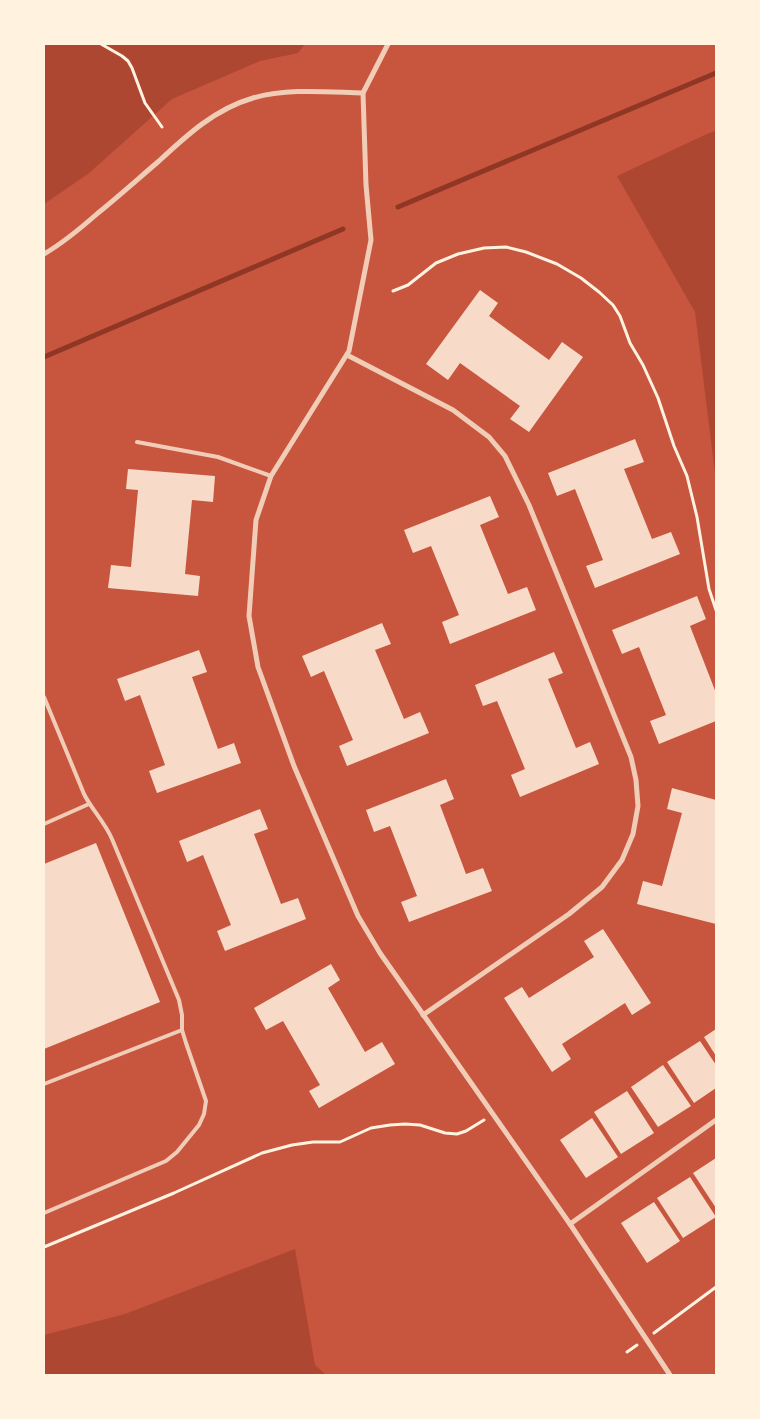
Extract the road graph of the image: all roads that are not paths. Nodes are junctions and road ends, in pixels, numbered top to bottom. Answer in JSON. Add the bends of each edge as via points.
{"nodes":[{"id":1,"x":388,"y":44,"type":"edge"},
{"id":2,"x":363,"y":93,"type":"junction"},
{"id":3,"x":44,"y":254,"type":"edge"},
{"id":4,"x":347,"y":355,"type":"junction"},
{"id":5,"x":137,"y":442,"type":"dead end"},
{"id":6,"x":271,"y":476,"type":"junction"},
{"id":7,"x":44,"y":697,"type":"edge"},
{"id":8,"x":89,"y":804,"type":"junction"},
{"id":9,"x":44,"y":824,"type":"edge"},
{"id":10,"x":423,"y":1015,"type":"junction"},
{"id":11,"x":182,"y":1030,"type":"junction"},
{"id":12,"x":44,"y":1084,"type":"edge"},
{"id":13,"x":716,"y":1120,"type":"edge"},
{"id":14,"x":44,"y":1213,"type":"edge"},
{"id":15,"x":570,"y":1224,"type":"junction"},
{"id":16,"x":670,"y":1375,"type":"edge"}],
"edges":[{"from":1,"to":2,"type":"street"},
{"from":2,"to":3,"type":"street","via":[[277,93],[253,98],[219,112],[188,134],[93,218]]},
{"from":2,"to":4,"type":"street","via":[[371,240]]},
{"from":4,"to":6,"type":"street"},
{"from":4,"to":10,"type":"street","via":[[453,410],[490,437],[506,456],[609,703],[636,780],[638,806],[633,834],[622,860],[602,887],[569,914]]},
{"from":5,"to":6,"type":"lane","via":[[218,457]]},
{"from":6,"to":10,"type":"street","via":[[256,520],[249,606],[258,668],[294,766],[358,916]]},
{"from":7,"to":8,"type":"lane"},
{"from":8,"to":9,"type":"lane"},
{"from":8,"to":11,"type":"lane","via":[[112,839],[179,1000]]},
{"from":10,"to":15,"type":"street"},
{"from":11,"to":12,"type":"lane"},
{"from":11,"to":14,"type":"lane","via":[[206,1101],[198,1125],[166,1161]]},
{"from":13,"to":15,"type":"street"},
{"from":15,"to":16,"type":"street"}]}
